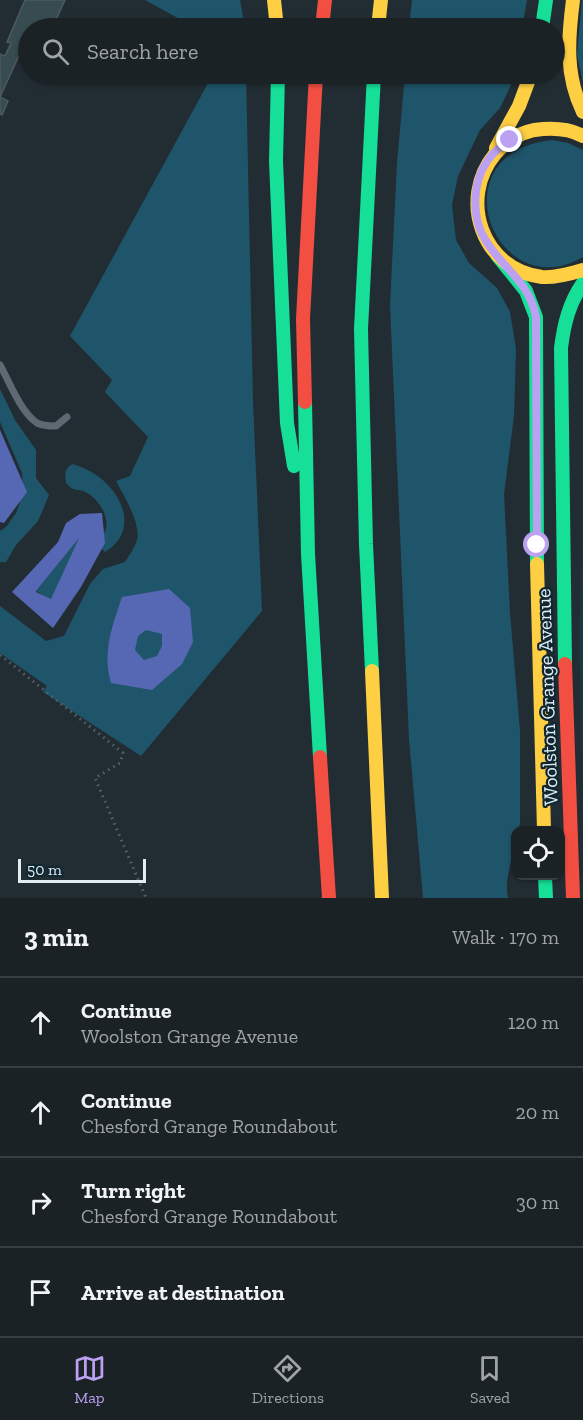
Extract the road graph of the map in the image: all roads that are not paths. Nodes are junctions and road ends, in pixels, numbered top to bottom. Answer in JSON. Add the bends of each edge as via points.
{"nodes":[{"id":1,"x":274,"y":0,"type":"edge"},
{"id":2,"x":325,"y":0,"type":"edge"},
{"id":3,"x":381,"y":0,"type":"edge"},
{"id":4,"x":546,"y":0,"type":"edge"},
{"id":5,"x":573,"y":0,"type":"edge"},
{"id":6,"x":276,"y":18,"type":"edge"},
{"id":7,"x":322,"y":18,"type":"edge"},
{"id":8,"x":379,"y":18,"type":"edge"},
{"id":9,"x":543,"y":18,"type":"edge"},
{"id":10,"x":278,"y":84,"type":"edge"},
{"id":11,"x":315,"y":84,"type":"edge"},
{"id":12,"x":373,"y":84,"type":"edge"},
{"id":13,"x":527,"y":84,"type":"edge"},
{"id":14,"x":583,"y":112,"type":"edge"},
{"id":15,"x":583,"y":136,"type":"edge"},
{"id":16,"x":492,"y":155,"type":"junction"},
{"id":17,"x":497,"y":255,"type":"junction"},
{"id":18,"x":583,"y":270,"type":"edge"},
{"id":19,"x":583,"y":283,"type":"edge"},
{"id":20,"x":0,"y":365,"type":"edge"},
{"id":21,"x":66,"y":417,"type":"dead end"},
{"id":22,"x":308,"y":554,"type":"junction"},
{"id":23,"x":544,"y":826,"type":"edge"},
{"id":24,"x":545,"y":880,"type":"edge"},
{"id":25,"x":329,"y":898,"type":"edge"},
{"id":26,"x":382,"y":898,"type":"edge"},
{"id":27,"x":546,"y":898,"type":"edge"},
{"id":28,"x":573,"y":898,"type":"edge"}],
"edges":[{"from":1,"to":6,"type":"main road"},
{"from":2,"to":7,"type":"main road"},
{"from":3,"to":8,"type":"main road"},
{"from":4,"to":9,"type":"main road"},
{"from":5,"to":14,"type":"main road","via":[[568,73]]},
{"from":10,"to":22,"type":"main road","via":[[276,161],[287,423]]},
{"from":11,"to":22,"type":"main road","via":[[303,319]]},
{"from":12,"to":26,"type":"main road","via":[[361,329]]},
{"from":13,"to":16,"type":"main road"},
{"from":15,"to":16,"type":"main road","via":[[555,128],[531,130]]},
{"from":16,"to":17,"type":"main road","name":"Woolston Grange Avenue","via":[[479,179],[475,206],[478,224]]},
{"from":17,"to":18,"type":"main road","via":[[516,269],[538,276],[561,277]]},
{"from":17,"to":23,"type":"main road","name":"Woolston Grange Avenue","via":[[529,293],[536,317]]},
{"from":19,"to":28,"type":"main road","name":"Woolston Grange Avenue","via":[[569,309],[561,348],[563,611]]},
{"from":20,"to":21,"type":"lane","via":[[25,410],[37,423],[56,426]]},
{"from":22,"to":25,"type":"main road"},
{"from":24,"to":27,"type":"main road"}]}
